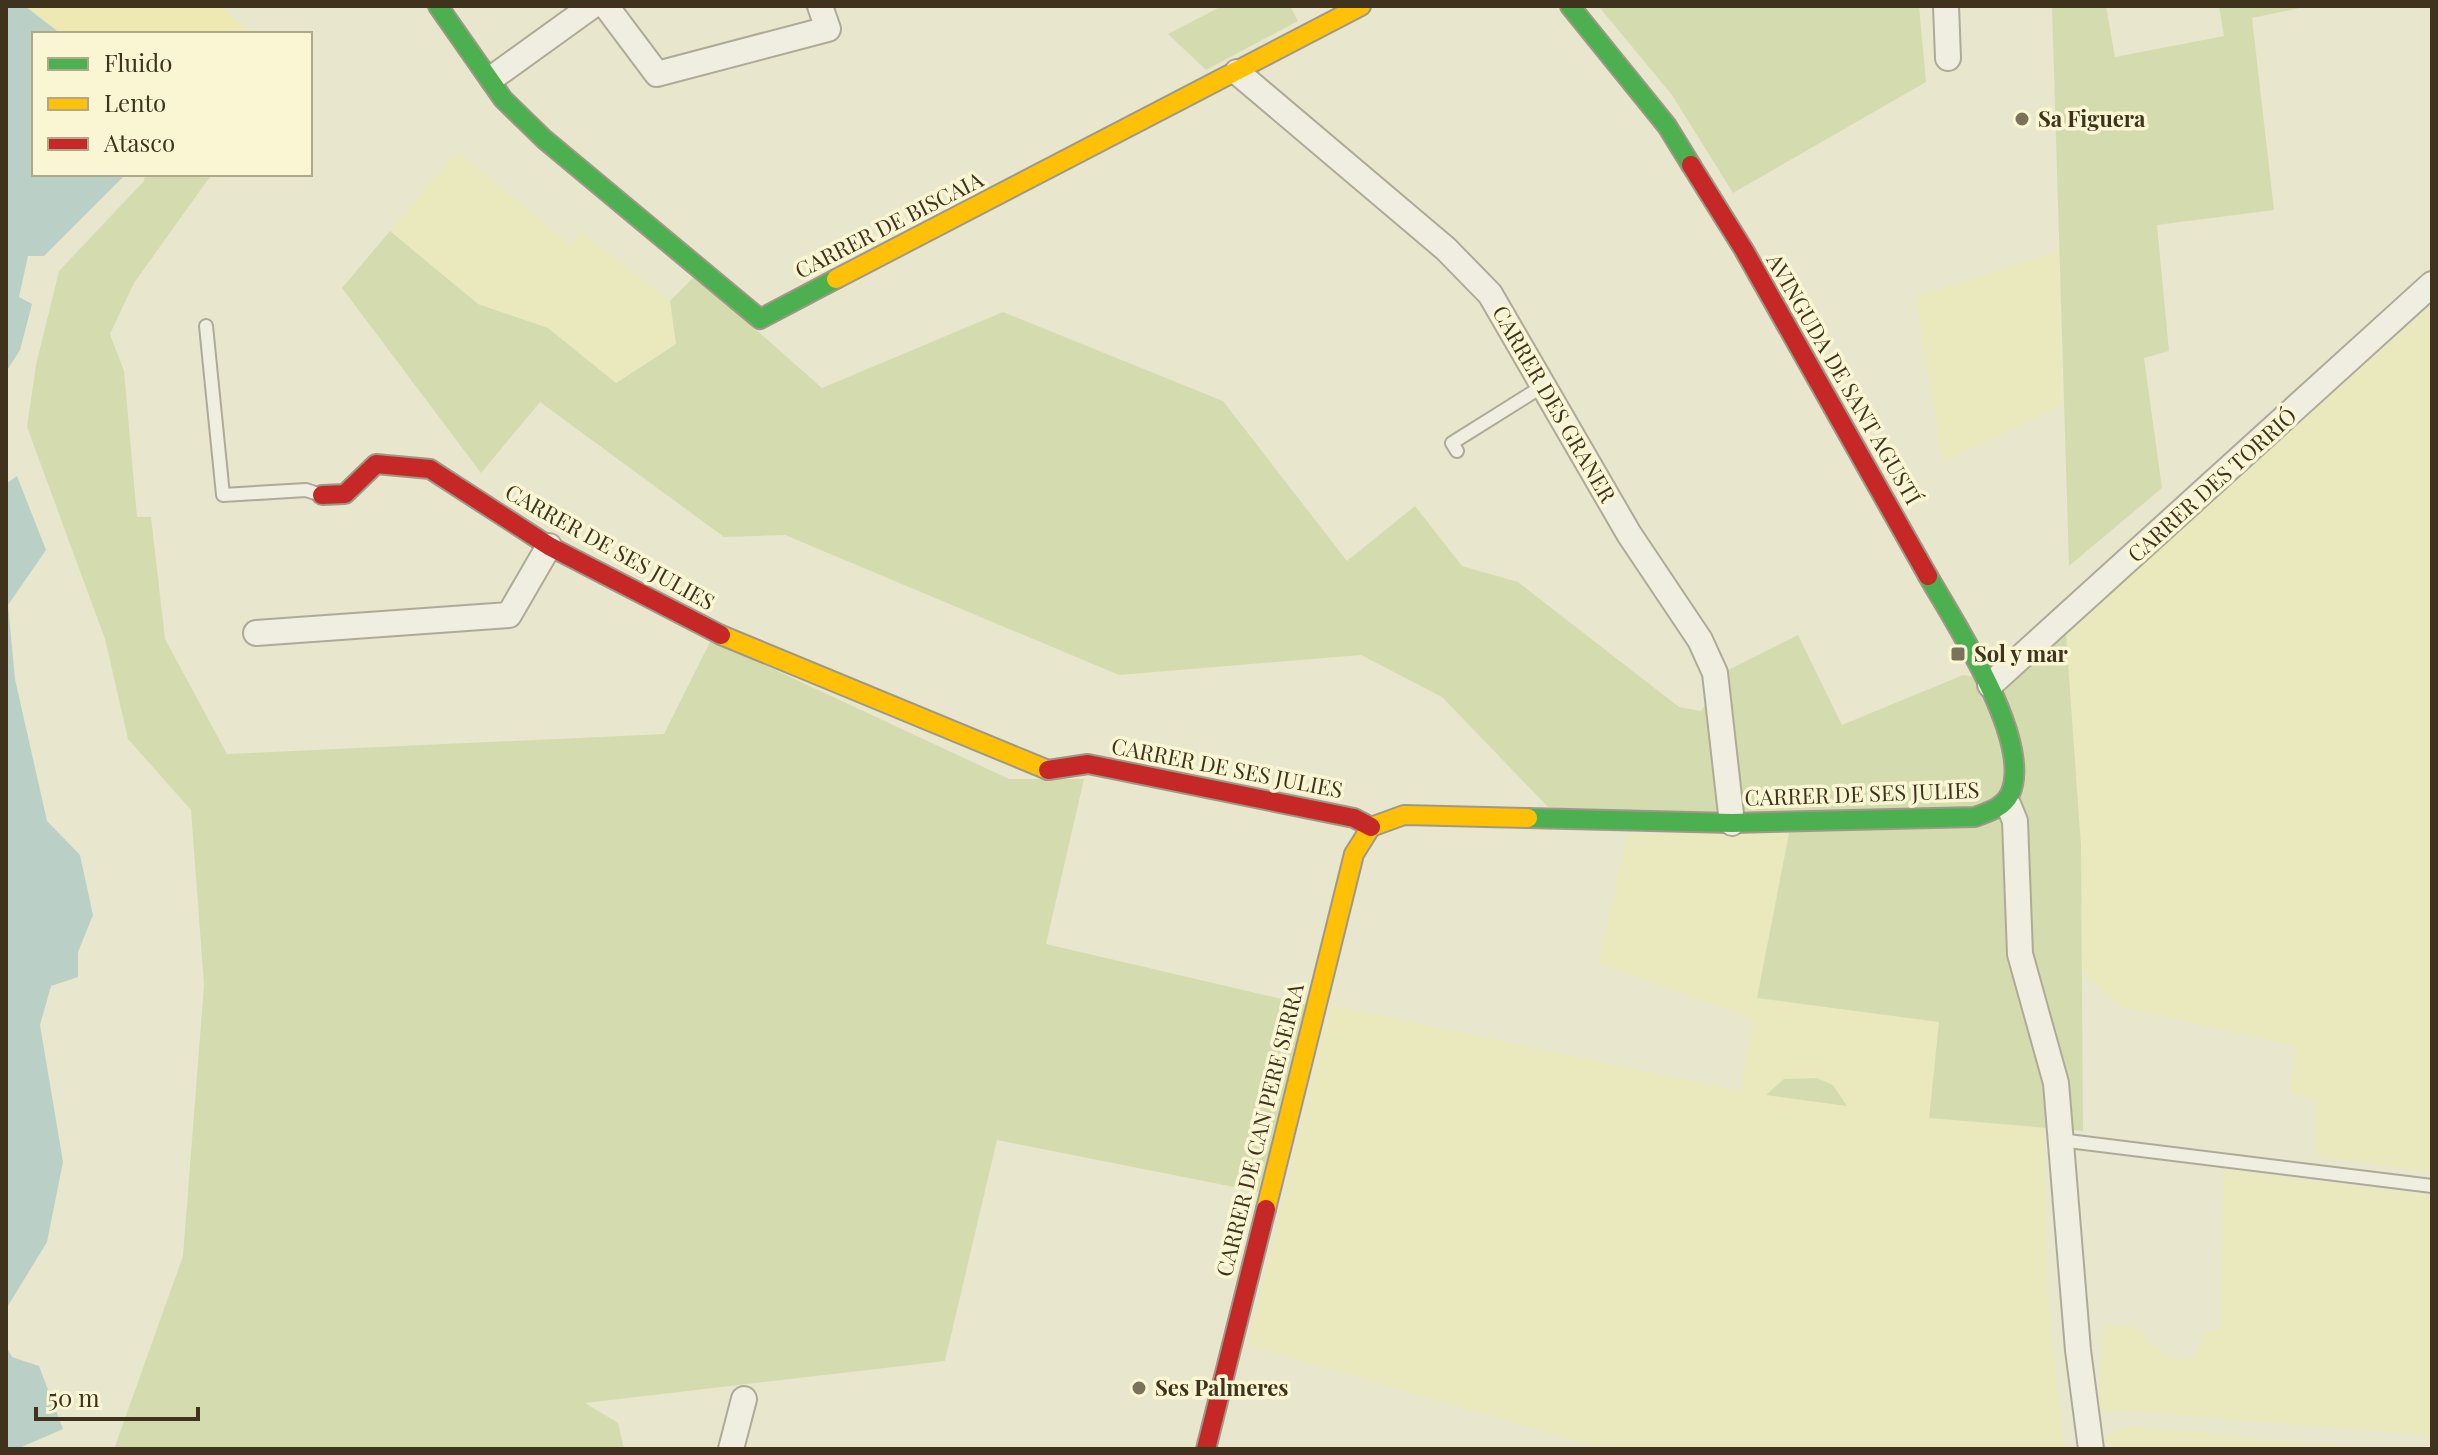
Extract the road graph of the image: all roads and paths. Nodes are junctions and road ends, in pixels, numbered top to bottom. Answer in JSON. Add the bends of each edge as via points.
{"nodes":[{"id":1,"x":438,"y":6,"type":"edge"},
{"id":2,"x":592,"y":6,"type":"edge"},
{"id":3,"x":606,"y":6,"type":"edge"},
{"id":4,"x":820,"y":6,"type":"edge"},
{"id":5,"x":1361,"y":6,"type":"edge"},
{"id":6,"x":1570,"y":6,"type":"edge"},
{"id":7,"x":1946,"y":6,"type":"edge"},
{"id":8,"x":1948,"y":58,"type":"dead end"},
{"id":9,"x":1237,"y":72,"type":"junction"},
{"id":10,"x":492,"y":78,"type":"junction"},
{"id":11,"x":2432,"y":284,"type":"edge"},
{"id":12,"x":206,"y":326,"type":"dead end"},
{"id":13,"x":1543,"y":386,"type":"junction"},
{"id":14,"x":1457,"y":451,"type":"dead end"},
{"id":15,"x":322,"y":495,"type":"joint"},
{"id":16,"x":549,"y":546,"type":"junction"},
{"id":17,"x":256,"y":633,"type":"dead end"},
{"id":18,"x":1990,"y":685,"type":"junction"},
{"id":19,"x":2008,"y":804,"type":"junction"},
{"id":20,"x":1732,"y":823,"type":"junction"},
{"id":21,"x":1371,"y":827,"type":"junction"},
{"id":22,"x":2060,"y":1140,"type":"junction"},
{"id":23,"x":2432,"y":1186,"type":"edge"},
{"id":24,"x":744,"y":1399,"type":"dead end"},
{"id":25,"x":731,"y":1449,"type":"edge"},
{"id":26,"x":1206,"y":1449,"type":"edge"},
{"id":27,"x":2091,"y":1449,"type":"edge"}],
"edges":[{"from":1,"to":10,"type":"street"},
{"from":2,"to":10,"type":"street"},
{"from":3,"to":4,"type":"street","via":[[657,74],[828,29]]},
{"from":5,"to":9,"type":"street","name":"CARRER DE BISCAIA"},
{"from":6,"to":18,"type":"street","name":"AVINGUDA DE SANT AGUSTÍ","via":[[1667,126],[1744,250]]},
{"from":7,"to":8,"type":"street"},
{"from":9,"to":10,"type":"street","name":"CARRER DE BISCAIA","via":[[760,319],[544,139],[503,99]]},
{"from":9,"to":13,"type":"street","name":"CARRER DES GRANER","via":[[1446,249],[1490,294]]},
{"from":11,"to":18,"type":"street","name":"CARRER DES TORRIÓ"},
{"from":12,"to":15,"type":"lane","via":[[223,495],[306,490]]},
{"from":13,"to":14,"type":"lane","via":[[1452,443]]},
{"from":13,"to":20,"type":"street","name":"CARRER DES GRANER","via":[[1629,534],[1700,640],[1715,673]]},
{"from":15,"to":16,"type":"street","name":"CARRER DE SES JULIES","via":[[345,494],[376,464],[430,469]]},
{"from":16,"to":17,"type":"street","via":[[509,615]]},
{"from":16,"to":21,"type":"street","name":"CARRER DE SES JULIES","via":[[760,654],[1043,771],[1088,764],[1354,818]]},
{"from":18,"to":19,"type":"street","name":"AVINGUDA DE SANT AGUSTÍ","via":[[2012,750],[2015,783]]},
{"from":19,"to":20,"type":"street","name":"CARRER DE SES JULIES","via":[[1975,817]]},
{"from":19,"to":22,"type":"street","via":[[2015,821],[2020,954],[2056,1083]]},
{"from":20,"to":21,"type":"street","name":"CARRER DE SES JULIES","via":[[1404,815]]},
{"from":21,"to":26,"type":"street","name":"CARRER DE CAN PERE SERRA","via":[[1354,854]]},
{"from":22,"to":23,"type":"lane"},
{"from":22,"to":27,"type":"street"},
{"from":24,"to":25,"type":"street"}]}
